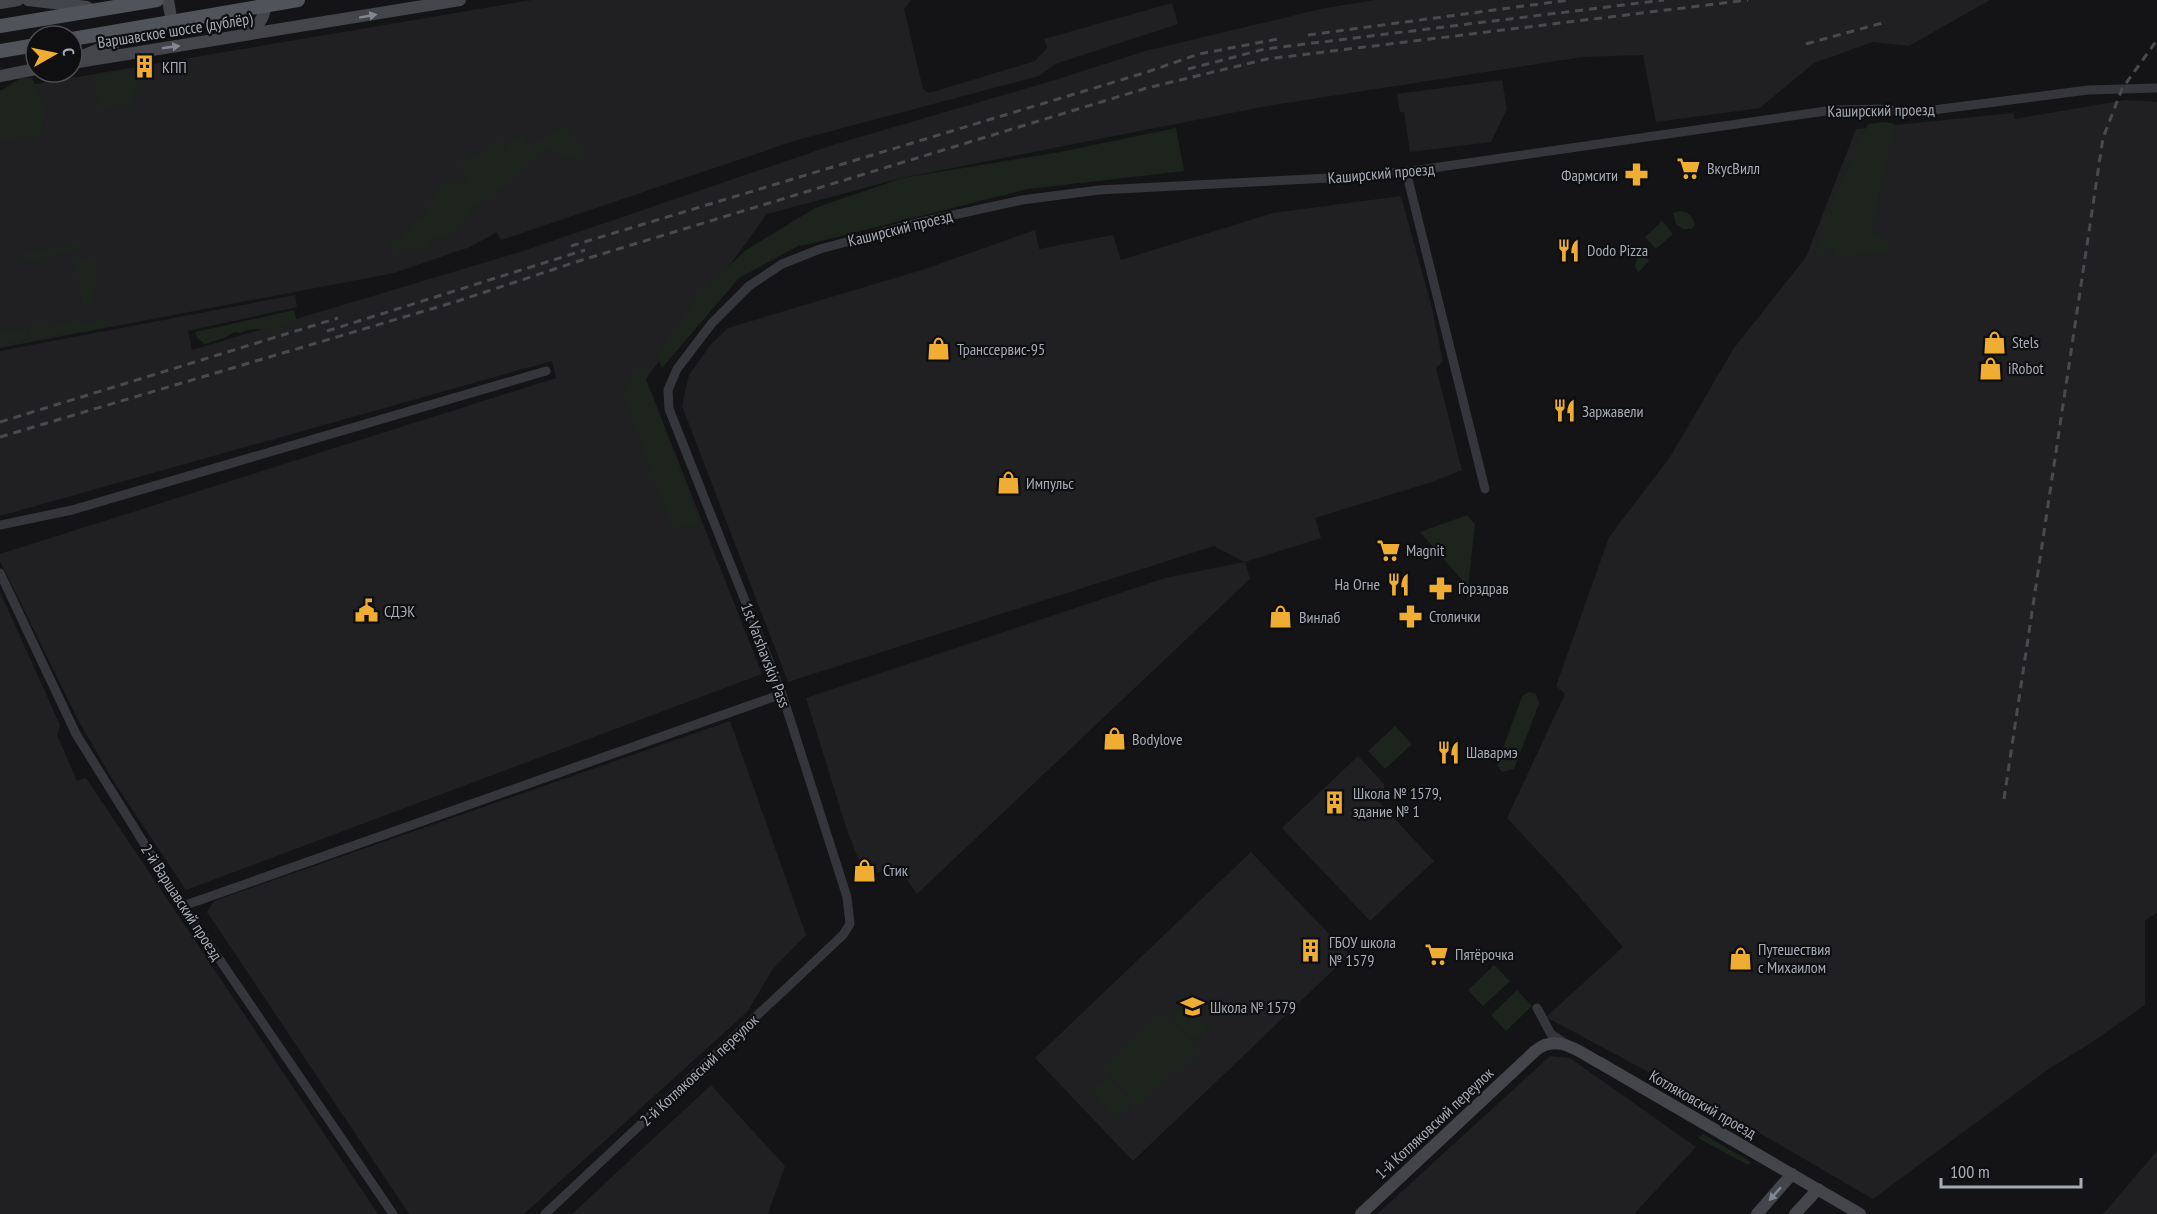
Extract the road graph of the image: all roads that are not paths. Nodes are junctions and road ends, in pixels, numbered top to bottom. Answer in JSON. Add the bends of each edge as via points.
{"nodes":[{"id":1,"x":18,"y":0,"type":"edge"},
{"id":2,"x":28,"y":0,"type":"edge"},
{"id":3,"x":157,"y":0,"type":"edge"},
{"id":4,"x":168,"y":0,"type":"edge"},
{"id":5,"x":298,"y":0,"type":"edge"},
{"id":6,"x":460,"y":0,"type":"edge"},
{"id":7,"x":0,"y":3,"type":"edge"},
{"id":8,"x":265,"y":3,"type":"edge"},
{"id":9,"x":110,"y":8,"type":"junction"},
{"id":10,"x":172,"y":22,"type":"junction"},
{"id":11,"x":157,"y":25,"type":"junction"},
{"id":12,"x":0,"y":26,"type":"edge"},
{"id":13,"x":84,"y":37,"type":"edge"},
{"id":14,"x":240,"y":37,"type":"junction"},
{"id":15,"x":24,"y":47,"type":"edge"},
{"id":16,"x":0,"y":51,"type":"edge"},
{"id":17,"x":84,"y":57,"type":"edge"},
{"id":18,"x":84,"y":60,"type":"edge"},
{"id":19,"x":24,"y":71,"type":"edge"},
{"id":20,"x":0,"y":76,"type":"edge"},
{"id":21,"x":2157,"y":88,"type":"edge"},
{"id":22,"x":1406,"y":171,"type":"junction"},
{"id":23,"x":546,"y":371,"type":"dead end"},
{"id":24,"x":668,"y":390,"type":"joint"},
{"id":25,"x":1485,"y":489,"type":"dead end"},
{"id":26,"x":0,"y":525,"type":"edge"},
{"id":27,"x":0,"y":573,"type":"edge"},
{"id":28,"x":782,"y":694,"type":"junction"},
{"id":29,"x":183,"y":906,"type":"junction"},
{"id":30,"x":850,"y":924,"type":"joint"},
{"id":31,"x":1537,"y":1008,"type":"dead end"},
{"id":32,"x":1546,"y":1025,"type":"junction"},
{"id":33,"x":1568,"y":1045,"type":"junction"},
{"id":34,"x":1542,"y":1046,"type":"junction"},
{"id":35,"x":1792,"y":1174,"type":"junction"},
{"id":36,"x":1818,"y":1189,"type":"junction"},
{"id":37,"x":393,"y":1214,"type":"edge"},
{"id":38,"x":545,"y":1214,"type":"edge"},
{"id":39,"x":1361,"y":1214,"type":"edge"},
{"id":40,"x":1757,"y":1214,"type":"edge"},
{"id":41,"x":1795,"y":1214,"type":"edge"},
{"id":42,"x":1860,"y":1214,"type":"edge"}],
"edges":[{"from":1,"to":7,"type":"street"},
{"from":2,"to":9,"type":"street"},
{"from":3,"to":9,"type":"main road"},
{"from":4,"to":10,"type":"street"},
{"from":5,"to":8,"type":"main road"},
{"from":14,"to":6,"type":"street","name":"Варшавское шоссе (дублёр)","one_way":true},
{"from":8,"to":10,"type":"main road"},
{"from":8,"to":14,"type":"street","via":[[265,15]]},
{"from":9,"to":12,"type":"main road"},
{"from":10,"to":11,"type":"main road"},
{"from":11,"to":13,"type":"main road"},
{"from":11,"to":17,"type":"street"},
{"from":18,"to":14,"type":"street","name":"Варшавское шоссе (дублёр)","one_way":true},
{"from":15,"to":16,"type":"main road"},
{"from":19,"to":20,"type":"street"},
{"from":21,"to":22,"type":"street","name":"Каширский проезд","via":[[2088,90],[1910,112],[1833,110]]},
{"from":22,"to":24,"type":"street","name":"Каширский проезд","via":[[1099,190],[1022,200],[820,249],[782,264],[748,286],[712,322],[677,369]]},
{"from":22,"to":25,"type":"street"},
{"from":23,"to":26,"type":"street","via":[[72,510]]},
{"from":24,"to":28,"type":"street","name":"1st Varshavskiy Pass","via":[[669,409]]},
{"from":27,"to":29,"type":"street","name":"2-й Варшавский проезд","via":[[76,734]]},
{"from":28,"to":29,"type":"street"},
{"from":28,"to":30,"type":"street","name":"1st Varshavskiy Pass","via":[[847,897]]},
{"from":29,"to":37,"type":"street","name":"2-й Варшавский проезд"},
{"from":30,"to":38,"type":"street","name":"2-й Котляковский переулок","via":[[843,935]]},
{"from":31,"to":32,"type":"street"},
{"from":32,"to":33,"type":"street","via":[[1551,1034]]},
{"from":32,"to":34,"type":"street"},
{"from":33,"to":34,"type":"street","via":[[1559,1042]]},
{"from":33,"to":35,"type":"street","name":"Котляковский проезд"},
{"from":34,"to":39,"type":"street","name":"1-й Котляковский переулок"},
{"from":35,"to":36,"type":"street","name":"Котляковский проезд"},
{"from":35,"to":40,"type":"street","one_way":true},
{"from":36,"to":41,"type":"street"},
{"from":36,"to":42,"type":"street","name":"Котляковский проезд"}]}
